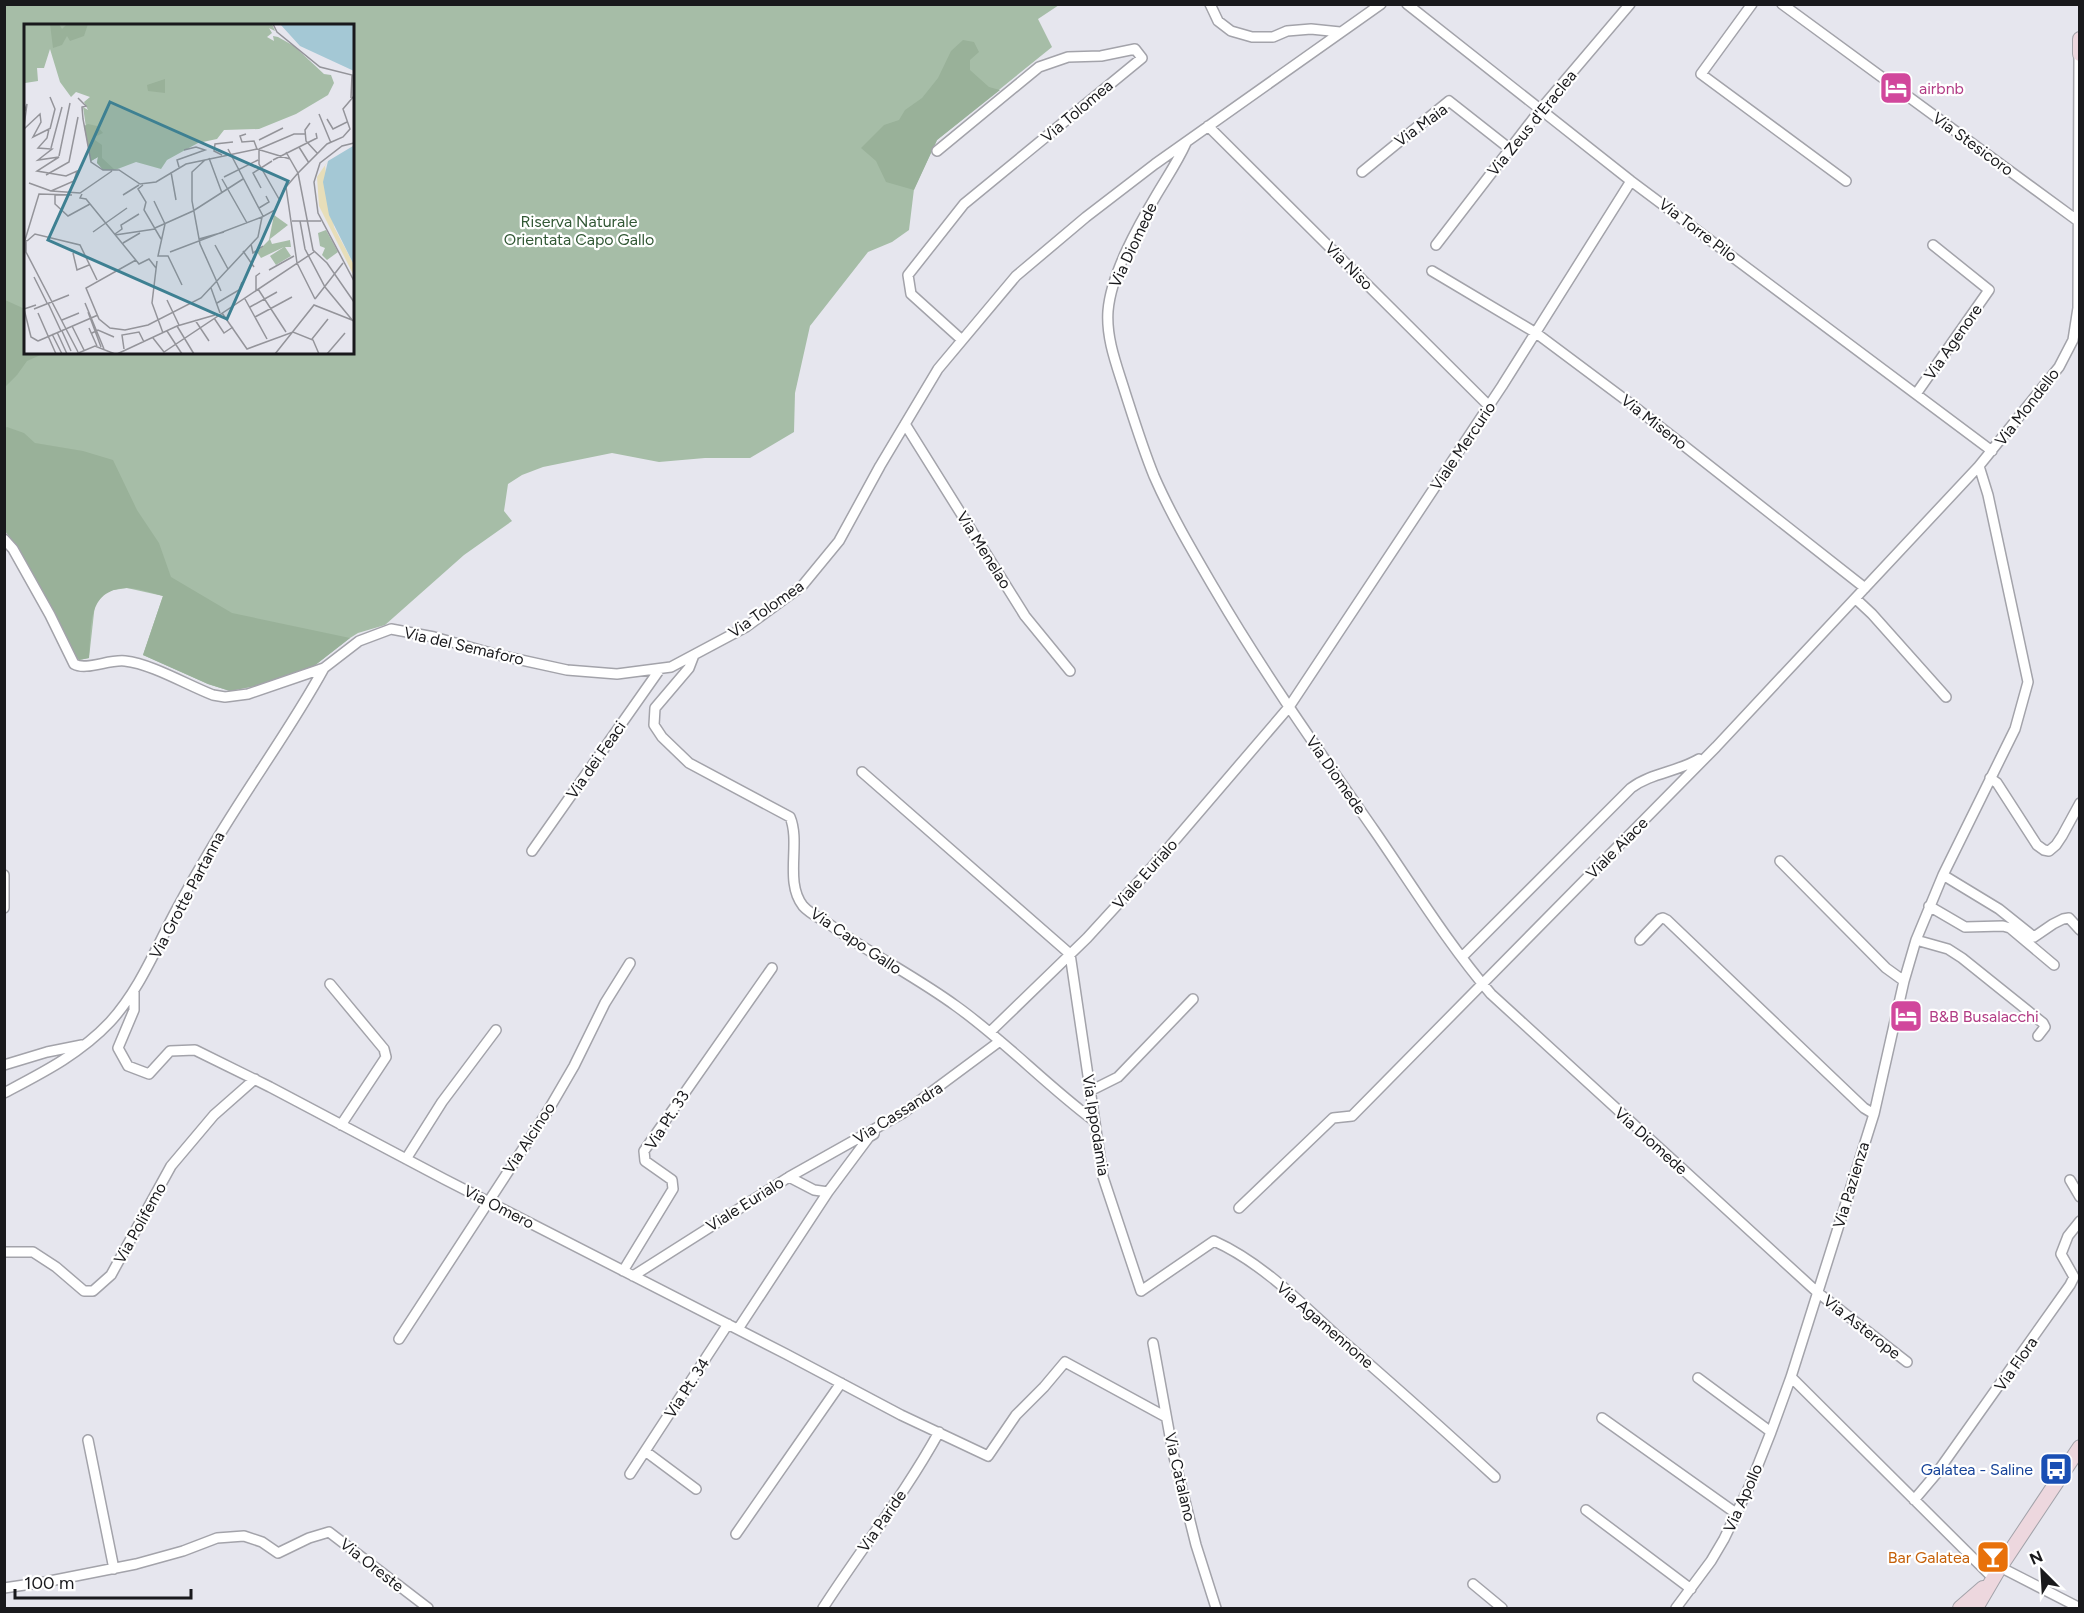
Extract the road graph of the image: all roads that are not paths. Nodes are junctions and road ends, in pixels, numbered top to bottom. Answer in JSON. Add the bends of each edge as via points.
{"nodes":[{"id":1,"x":1210,"y":4,"type":"edge"},
{"id":2,"x":1381,"y":4,"type":"edge"},
{"id":3,"x":1407,"y":4,"type":"edge"},
{"id":4,"x":1630,"y":4,"type":"edge"},
{"id":5,"x":1752,"y":4,"type":"edge"},
{"id":6,"x":1782,"y":4,"type":"edge"},
{"id":7,"x":1340,"y":32,"type":"junction"},
{"id":8,"x":2079,"y":39,"type":"edge"},
{"id":9,"x":2079,"y":53,"type":"edge"},
{"id":10,"x":1540,"y":110,"type":"junction"},
{"id":11,"x":1208,"y":126,"type":"junction"},
{"id":12,"x":1186,"y":142,"type":"junction"},
{"id":13,"x":1510,"y":149,"type":"junction"},
{"id":14,"x":936,"y":151,"type":"dead end"},
{"id":15,"x":1362,"y":172,"type":"dead end"},
{"id":16,"x":1631,"y":181,"type":"junction"},
{"id":17,"x":1846,"y":181,"type":"dead end"},
{"id":18,"x":2078,"y":220,"type":"junction"},
{"id":19,"x":2079,"y":241,"type":"edge"},
{"id":20,"x":1436,"y":245,"type":"dead end"},
{"id":21,"x":1933,"y":245,"type":"dead end"},
{"id":22,"x":1431,"y":271,"type":"dead end"},
{"id":23,"x":1536,"y":333,"type":"junction"},
{"id":24,"x":962,"y":340,"type":"junction"},
{"id":25,"x":1916,"y":394,"type":"junction"},
{"id":26,"x":1490,"y":405,"type":"junction"},
{"id":27,"x":905,"y":424,"type":"junction"},
{"id":28,"x":1992,"y":450,"type":"junction"},
{"id":29,"x":1979,"y":466,"type":"junction"},
{"id":30,"x":4,"y":539,"type":"edge"},
{"id":31,"x":1866,"y":588,"type":"junction"},
{"id":32,"x":1856,"y":599,"type":"junction"},
{"id":33,"x":694,"y":655,"type":"junction"},
{"id":34,"x":324,"y":668,"type":"junction"},
{"id":35,"x":660,"y":669,"type":"junction"},
{"id":36,"x":1070,"y":671,"type":"dead end"},
{"id":37,"x":1946,"y":697,"type":"dead end"},
{"id":38,"x":1289,"y":707,"type":"junction"},
{"id":39,"x":1716,"y":747,"type":"junction"},
{"id":40,"x":862,"y":771,"type":"dead end"},
{"id":41,"x":1990,"y":778,"type":"junction"},
{"id":42,"x":2079,"y":802,"type":"edge"},
{"id":43,"x":532,"y":851,"type":"dead end"},
{"id":44,"x":1780,"y":861,"type":"dead end"},
{"id":45,"x":4,"y":875,"type":"edge"},
{"id":46,"x":1942,"y":875,"type":"junction"},
{"id":47,"x":1929,"y":906,"type":"junction"},
{"id":48,"x":4,"y":908,"type":"edge"},
{"id":49,"x":2079,"y":930,"type":"edge"},
{"id":50,"x":1640,"y":940,"type":"dead end"},
{"id":51,"x":1916,"y":940,"type":"junction"},
{"id":52,"x":1070,"y":954,"type":"junction"},
{"id":53,"x":1462,"y":957,"type":"junction"},
{"id":54,"x":630,"y":963,"type":"dead end"},
{"id":55,"x":2054,"y":965,"type":"dead end"},
{"id":56,"x":772,"y":968,"type":"dead end"},
{"id":57,"x":1904,"y":981,"type":"junction"},
{"id":58,"x":330,"y":984,"type":"dead end"},
{"id":59,"x":1482,"y":984,"type":"junction"},
{"id":60,"x":134,"y":992,"type":"junction"},
{"id":61,"x":1193,"y":999,"type":"dead end"},
{"id":62,"x":496,"y":1030,"type":"dead end"},
{"id":63,"x":990,"y":1032,"type":"junction"},
{"id":64,"x":2038,"y":1036,"type":"dead end"},
{"id":65,"x":1000,"y":1041,"type":"junction"},
{"id":66,"x":84,"y":1044,"type":"junction"},
{"id":67,"x":4,"y":1065,"type":"edge"},
{"id":68,"x":255,"y":1079,"type":"junction"},
{"id":69,"x":1090,"y":1090,"type":"junction"},
{"id":70,"x":4,"y":1093,"type":"edge"},
{"id":71,"x":903,"y":1113,"type":"junction"},
{"id":72,"x":1874,"y":1114,"type":"junction"},
{"id":73,"x":1093,"y":1120,"type":"junction"},
{"id":74,"x":341,"y":1125,"type":"junction"},
{"id":75,"x":406,"y":1159,"type":"junction"},
{"id":76,"x":789,"y":1177,"type":"junction"},
{"id":77,"x":2070,"y":1180,"type":"dead end"},
{"id":78,"x":828,"y":1192,"type":"junction"},
{"id":79,"x":2079,"y":1197,"type":"edge"},
{"id":80,"x":488,"y":1201,"type":"junction"},
{"id":81,"x":1239,"y":1208,"type":"dead end"},
{"id":82,"x":2079,"y":1221,"type":"edge"},
{"id":83,"x":4,"y":1252,"type":"edge"},
{"id":84,"x":623,"y":1271,"type":"junction"},
{"id":85,"x":633,"y":1275,"type":"junction"},
{"id":86,"x":1141,"y":1291,"type":"joint"},
{"id":87,"x":1818,"y":1292,"type":"junction"},
{"id":88,"x":728,"y":1324,"type":"junction"},
{"id":89,"x":738,"y":1329,"type":"junction"},
{"id":90,"x":399,"y":1339,"type":"dead end"},
{"id":91,"x":1153,"y":1343,"type":"dead end"},
{"id":92,"x":1907,"y":1362,"type":"dead end"},
{"id":93,"x":1791,"y":1377,"type":"junction"},
{"id":94,"x":1698,"y":1378,"type":"dead end"},
{"id":95,"x":841,"y":1383,"type":"junction"},
{"id":96,"x":1167,"y":1417,"type":"junction"},
{"id":97,"x":1602,"y":1418,"type":"dead end"},
{"id":98,"x":1771,"y":1432,"type":"junction"},
{"id":99,"x":942,"y":1434,"type":"junction"},
{"id":100,"x":88,"y":1440,"type":"dead end"},
{"id":101,"x":2079,"y":1447,"type":"edge"},
{"id":102,"x":645,"y":1451,"type":"junction"},
{"id":103,"x":630,"y":1474,"type":"dead end"},
{"id":104,"x":1495,"y":1477,"type":"dead end"},
{"id":105,"x":696,"y":1489,"type":"dead end"},
{"id":106,"x":1914,"y":1500,"type":"junction"},
{"id":107,"x":1586,"y":1510,"type":"dead end"},
{"id":108,"x":1737,"y":1514,"type":"junction"},
{"id":109,"x":736,"y":1534,"type":"dead end"},
{"id":110,"x":114,"y":1569,"type":"junction"},
{"id":111,"x":1997,"y":1573,"type":"junction"},
{"id":112,"x":1473,"y":1584,"type":"dead end"},
{"id":113,"x":4,"y":1588,"type":"edge"},
{"id":114,"x":1691,"y":1589,"type":"junction"},
{"id":115,"x":428,"y":1608,"type":"edge"},
{"id":116,"x":823,"y":1608,"type":"edge"},
{"id":117,"x":1216,"y":1608,"type":"edge"},
{"id":118,"x":1502,"y":1608,"type":"edge"},
{"id":119,"x":1676,"y":1608,"type":"edge"},
{"id":120,"x":1960,"y":1608,"type":"edge"},
{"id":121,"x":1976,"y":1608,"type":"edge"},
{"id":122,"x":2079,"y":1608,"type":"edge"}],
"edges":[{"from":1,"to":7,"type":"street","via":[[1218,21],[1252,37],[1311,29]]},
{"from":2,"to":7,"type":"street","name":"Via Tolomea"},
{"from":3,"to":10,"type":"street","name":"Via Torre Pilo"},
{"from":4,"to":10,"type":"street","name":"Via Zeus d'Eraclea"},
{"from":5,"to":17,"type":"street","via":[[1701,74]]},
{"from":6,"to":18,"type":"street","name":"Via Stesicoro"},
{"from":7,"to":11,"type":"street","name":"Via Tolomea"},
{"from":8,"to":9,"type":"main road","name":"Via Mondello"},
{"from":9,"to":18,"type":"street","name":"Via Mondello"},
{"from":10,"to":13,"type":"street","name":"Via Zeus d'Eraclea"},
{"from":10,"to":16,"type":"street","name":"Via Torre Pilo"},
{"from":11,"to":12,"type":"street","name":"Via Tolomea"},
{"from":11,"to":26,"type":"street","name":"Via Niso"},
{"from":12,"to":24,"type":"street","name":"Via Tolomea","via":[[1086,217],[1016,276]]},
{"from":12,"to":38,"type":"street","name":"Via Diomede","via":[[1111,291],[1108,312],[1112,349],[1154,476],[1230,616]]},
{"from":13,"to":15,"type":"street","name":"Via Maia","via":[[1449,101]]},
{"from":13,"to":20,"type":"street","name":"Via Zeus d'Eraclea"},
{"from":14,"to":24,"type":"street","name":"Via Tolomea","via":[[1039,67],[1068,57],[1135,50],[1142,58],[964,204],[908,275],[911,294]]},
{"from":16,"to":23,"type":"street","name":"Viale Mercurio"},
{"from":16,"to":25,"type":"street","name":"Via Torre Pilo"},
{"from":18,"to":19,"type":"street","name":"Via Mondello"},
{"from":19,"to":28,"type":"street","name":"Via Mondello","via":[[2078,308],[2073,340],[2046,385]]},
{"from":21,"to":25,"type":"street","name":"Via Agenore","via":[[1989,290]]},
{"from":22,"to":23,"type":"street","name":"Via Miseno"},
{"from":23,"to":26,"type":"street","name":"Viale Mercurio"},
{"from":23,"to":31,"type":"street","name":"Via Miseno"},
{"from":24,"to":27,"type":"street","name":"Via Tolomea","via":[[938,369]]},
{"from":25,"to":28,"type":"street","name":"Via Torre Pilo"},
{"from":26,"to":38,"type":"street","name":"Viale Mercurio"},
{"from":27,"to":33,"type":"street","name":"Via Tolomea","via":[[839,541],[802,586],[746,627]]},
{"from":27,"to":36,"type":"street","name":"Via Menelao","via":[[1025,616]]},
{"from":28,"to":29,"type":"street","name":"Via Mondello"},
{"from":29,"to":31,"type":"street","name":"Viale Aiace"},
{"from":29,"to":41,"type":"street","name":"Via Pazienza","via":[[2028,682],[2015,729]]},
{"from":30,"to":34,"type":"street","name":"Via del Semaforo","via":[[14,549],[71,661],[78,666],[128,661],[225,697]]},
{"from":31,"to":32,"type":"street","name":"Viale Aiace"},
{"from":32,"to":37,"type":"street"},
{"from":32,"to":39,"type":"street","name":"Viale Aiace"},
{"from":33,"to":35,"type":"street","name":"Via del Semaforo"},
{"from":33,"to":63,"type":"street","name":"Via Capo Gallo","via":[[689,668],[655,708],[654,725],[662,737],[689,763],[790,817],[795,828],[795,887],[803,906]]},
{"from":34,"to":35,"type":"street","name":"Via del Semaforo","via":[[359,641],[391,629],[567,670],[617,674]]},
{"from":34,"to":60,"type":"street","name":"Via Grotte Partanna","via":[[235,807]]},
{"from":35,"to":43,"type":"street","name":"Via dei Feaci"},
{"from":38,"to":52,"type":"street","name":"Viale Eurialo","via":[[1152,867]]},
{"from":38,"to":53,"type":"street","name":"Via Diomede"},
{"from":39,"to":53,"type":"street","via":[[1688,766],[1648,777],[1631,788]]},
{"from":39,"to":59,"type":"street","name":"Viale Aiace"},
{"from":40,"to":52,"type":"street"},
{"from":41,"to":42,"type":"street","via":[[2044,850],[2056,845]]},
{"from":41,"to":46,"type":"street","name":"Via Pazienza"},
{"from":44,"to":57,"type":"street","via":[[1886,968]]},
{"from":45,"to":48,"type":"street"},
{"from":46,"to":47,"type":"street","name":"Via Pazienza"},
{"from":46,"to":49,"type":"street","via":[[1999,909],[2034,937],[2069,918]]},
{"from":47,"to":51,"type":"street","name":"Via Pazienza"},
{"from":47,"to":55,"type":"street","via":[[1965,927],[2010,928]]},
{"from":50,"to":72,"type":"street","via":[[1659,920],[1667,920]]},
{"from":51,"to":57,"type":"street","name":"Via Pazienza"},
{"from":51,"to":64,"type":"street","via":[[1948,949],[1983,974],[2043,1023],[2045,1027]]},
{"from":52,"to":63,"type":"street","name":"Viale Eurialo"},
{"from":52,"to":69,"type":"street","name":"Via Ippodamia"},
{"from":53,"to":59,"type":"street","name":"Via Diomede"},
{"from":54,"to":80,"type":"street","name":"Via Alcinoo","via":[[549,1109]]},
{"from":56,"to":84,"type":"street","name":"Via Pt. 33","via":[[644,1151],[645,1161],[672,1180],[673,1189]]},
{"from":57,"to":72,"type":"street","name":"Via Pazienza"},
{"from":58,"to":74,"type":"street","via":[[384,1049],[386,1058]]},
{"from":59,"to":81,"type":"street","name":"Viale Aiace","via":[[1352,1116],[1333,1118]]},
{"from":59,"to":87,"type":"street","name":"Via Diomede","via":[[1499,1004]]},
{"from":60,"to":66,"type":"street","name":"Via Grotte Partanna","via":[[109,1023]]},
{"from":60,"to":68,"type":"street","name":"Via Omero","via":[[134,1010],[118,1048],[128,1066],[149,1074],[170,1051],[195,1050]]},
{"from":61,"to":69,"type":"street","via":[[1119,1077]]},
{"from":62,"to":75,"type":"street","via":[[442,1102]]},
{"from":63,"to":65,"type":"street","name":"Via Capo Gallo"},
{"from":65,"to":71,"type":"street","name":"Via Cassandra"},
{"from":65,"to":73,"type":"street","name":"Via Capo Gallo"},
{"from":66,"to":67,"type":"street","name":"Via Grotte Partanna"},
{"from":66,"to":70,"type":"street","via":[[68,1059]]},
{"from":68,"to":74,"type":"street","name":"Via Omero"},
{"from":68,"to":83,"type":"street","name":"Via Polifemo","via":[[214,1115],[171,1166],[111,1275],[93,1291],[84,1291],[33,1252]]},
{"from":69,"to":73,"type":"street","name":"Via Ippodamia"},
{"from":71,"to":76,"type":"street","name":"Via Cassandra"},
{"from":71,"to":78,"type":"street","via":[[869,1137]]},
{"from":72,"to":87,"type":"street","name":"Via Pazienza"},
{"from":73,"to":86,"type":"street","name":"Via Ippodamia","via":[[1103,1177]]},
{"from":74,"to":75,"type":"street","name":"Via Omero"},
{"from":75,"to":80,"type":"street","name":"Via Omero"},
{"from":76,"to":78,"type":"street","name":"Viale Eurialo","via":[[814,1190]]},
{"from":76,"to":85,"type":"street","name":"Viale Eurialo"},
{"from":77,"to":79,"type":"street"},
{"from":78,"to":89,"type":"street"},
{"from":80,"to":84,"type":"street","name":"Via Omero"},
{"from":80,"to":90,"type":"street","name":"Via Alcinoo"},
{"from":82,"to":106,"type":"street","name":"Via Flora","via":[[2061,1254],[2074,1276],[2070,1285]]},
{"from":84,"to":85,"type":"street","name":"Via Omero"},
{"from":85,"to":88,"type":"street","name":"Via Omero"},
{"from":86,"to":104,"type":"street","name":"Via Agamennone","via":[[1214,1241],[1234,1250],[1325,1324]]},
{"from":87,"to":92,"type":"street","name":"Via Asterope"},
{"from":87,"to":93,"type":"street","name":"Via Pazienza"},
{"from":88,"to":89,"type":"street","name":"Via Omero"},
{"from":88,"to":102,"type":"street","name":"Via Pt. 34"},
{"from":89,"to":95,"type":"street","name":"Via Omero"},
{"from":91,"to":96,"type":"street","name":"Via Catalano"},
{"from":93,"to":98,"type":"street","name":"Via Apollo"},
{"from":93,"to":106,"type":"street"},
{"from":94,"to":98,"type":"street"},
{"from":95,"to":99,"type":"street","name":"Via Omero"},
{"from":95,"to":109,"type":"street"},
{"from":96,"to":99,"type":"street","name":"Via Omero","via":[[1065,1362],[1016,1415],[988,1456]]},
{"from":96,"to":117,"type":"street","name":"Via Catalano","via":[[1196,1545]]},
{"from":97,"to":108,"type":"street"},
{"from":98,"to":108,"type":"street","name":"Via Apollo"},
{"from":99,"to":116,"type":"street","name":"Via Paride"},
{"from":100,"to":110,"type":"street"},
{"from":101,"to":111,"type":"main road"},
{"from":102,"to":103,"type":"street","name":"Via Pt. 34"},
{"from":102,"to":105,"type":"street"},
{"from":106,"to":111,"type":"street"},
{"from":107,"to":114,"type":"street"},
{"from":108,"to":114,"type":"street","name":"Via Apollo"},
{"from":110,"to":113,"type":"street","name":"Via Oreste"},
{"from":110,"to":115,"type":"street","name":"Via Oreste","via":[[217,1538],[244,1536],[278,1553],[329,1532]]},
{"from":111,"to":120,"type":"main road"},
{"from":111,"to":121,"type":"main road"},
{"from":111,"to":122,"type":"street"},
{"from":112,"to":118,"type":"street"},
{"from":114,"to":119,"type":"street","name":"Via Apollo"}]}
